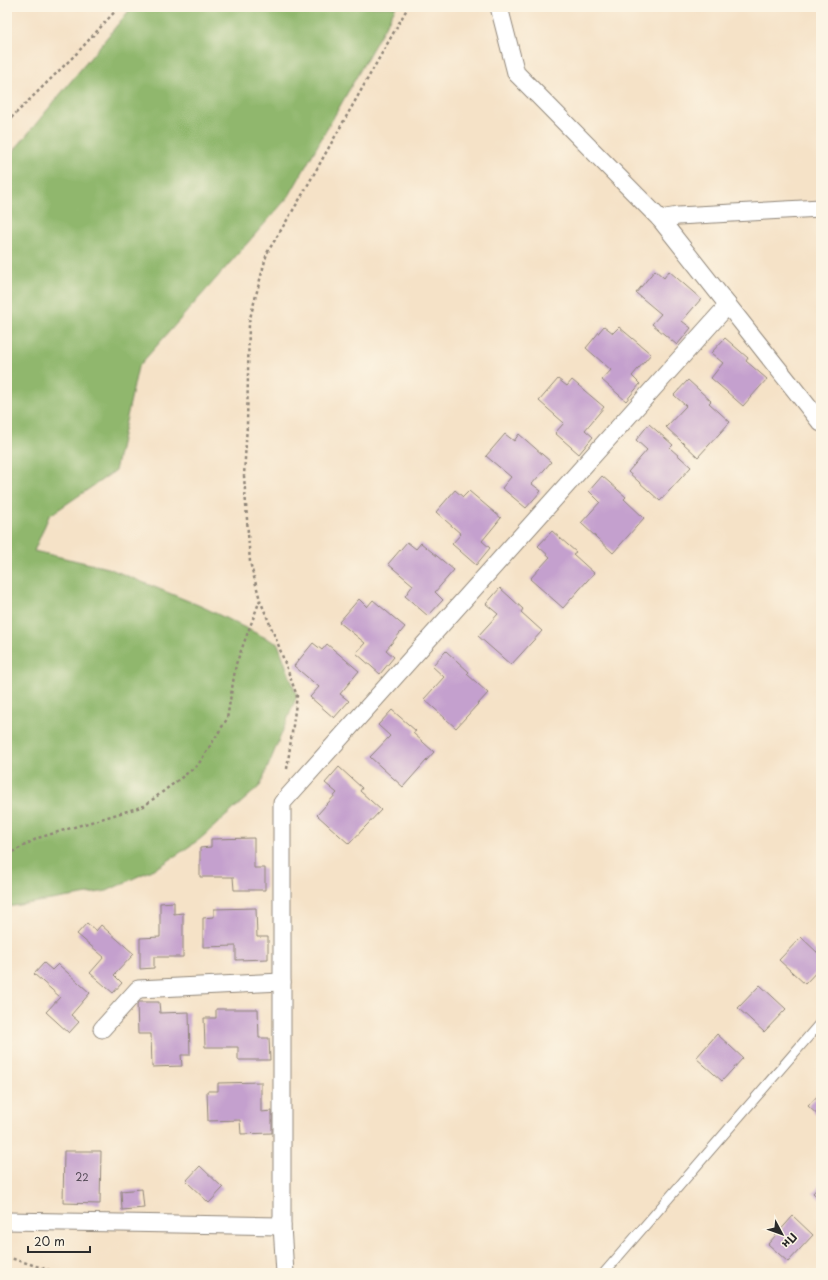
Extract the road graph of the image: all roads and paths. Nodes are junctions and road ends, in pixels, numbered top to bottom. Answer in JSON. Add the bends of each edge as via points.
{"nodes":[{"id":1,"x":119,"y":7,"type":"edge"},
{"id":2,"x":408,"y":7,"type":"edge"},
{"id":3,"x":499,"y":7,"type":"edge"},
{"id":4,"x":7,"y":122,"type":"edge"},
{"id":5,"x":821,"y":208,"type":"edge"},
{"id":6,"x":660,"y":219,"type":"junction"},
{"id":7,"x":728,"y":305,"type":"junction"},
{"id":8,"x":821,"y":423,"type":"edge"},
{"id":9,"x":260,"y":600,"type":"junction"},
{"id":10,"x":286,"y":772,"type":"dead end"},
{"id":11,"x":7,"y":855,"type":"edge"},
{"id":12,"x":282,"y":982,"type":"junction"},
{"id":13,"x":821,"y":1022,"type":"edge"},
{"id":14,"x":102,"y":1029,"type":"dead end"},
{"id":15,"x":7,"y":1221,"type":"edge"},
{"id":16,"x":282,"y":1226,"type":"junction"},
{"id":17,"x":7,"y":1256,"type":"edge"},
{"id":18,"x":59,"y":1273,"type":"edge"},
{"id":19,"x":285,"y":1273,"type":"edge"},
{"id":20,"x":604,"y":1273,"type":"edge"}],
"edges":[{"from":1,"to":4,"type":"path","via":[[77,53]]},
{"from":2,"to":9,"type":"path","via":[[267,253],[249,322],[248,425],[244,476],[250,562]]},
{"from":3,"to":6,"type":"street","via":[[516,72]]},
{"from":5,"to":6,"type":"street"},
{"from":6,"to":7,"type":"street"},
{"from":7,"to":8,"type":"street"},
{"from":7,"to":12,"type":"street","via":[[282,803]]},
{"from":9,"to":10,"type":"path","via":[[297,696]]},
{"from":9,"to":11,"type":"path","via":[[236,664],[228,719],[198,765],[144,806],[38,838]]},
{"from":12,"to":14,"type":"street","via":[[138,989]]},
{"from":12,"to":16,"type":"street"},
{"from":13,"to":20,"type":"lane"},
{"from":15,"to":16,"type":"street"},
{"from":16,"to":19,"type":"street"},
{"from":17,"to":18,"type":"path"}]}
